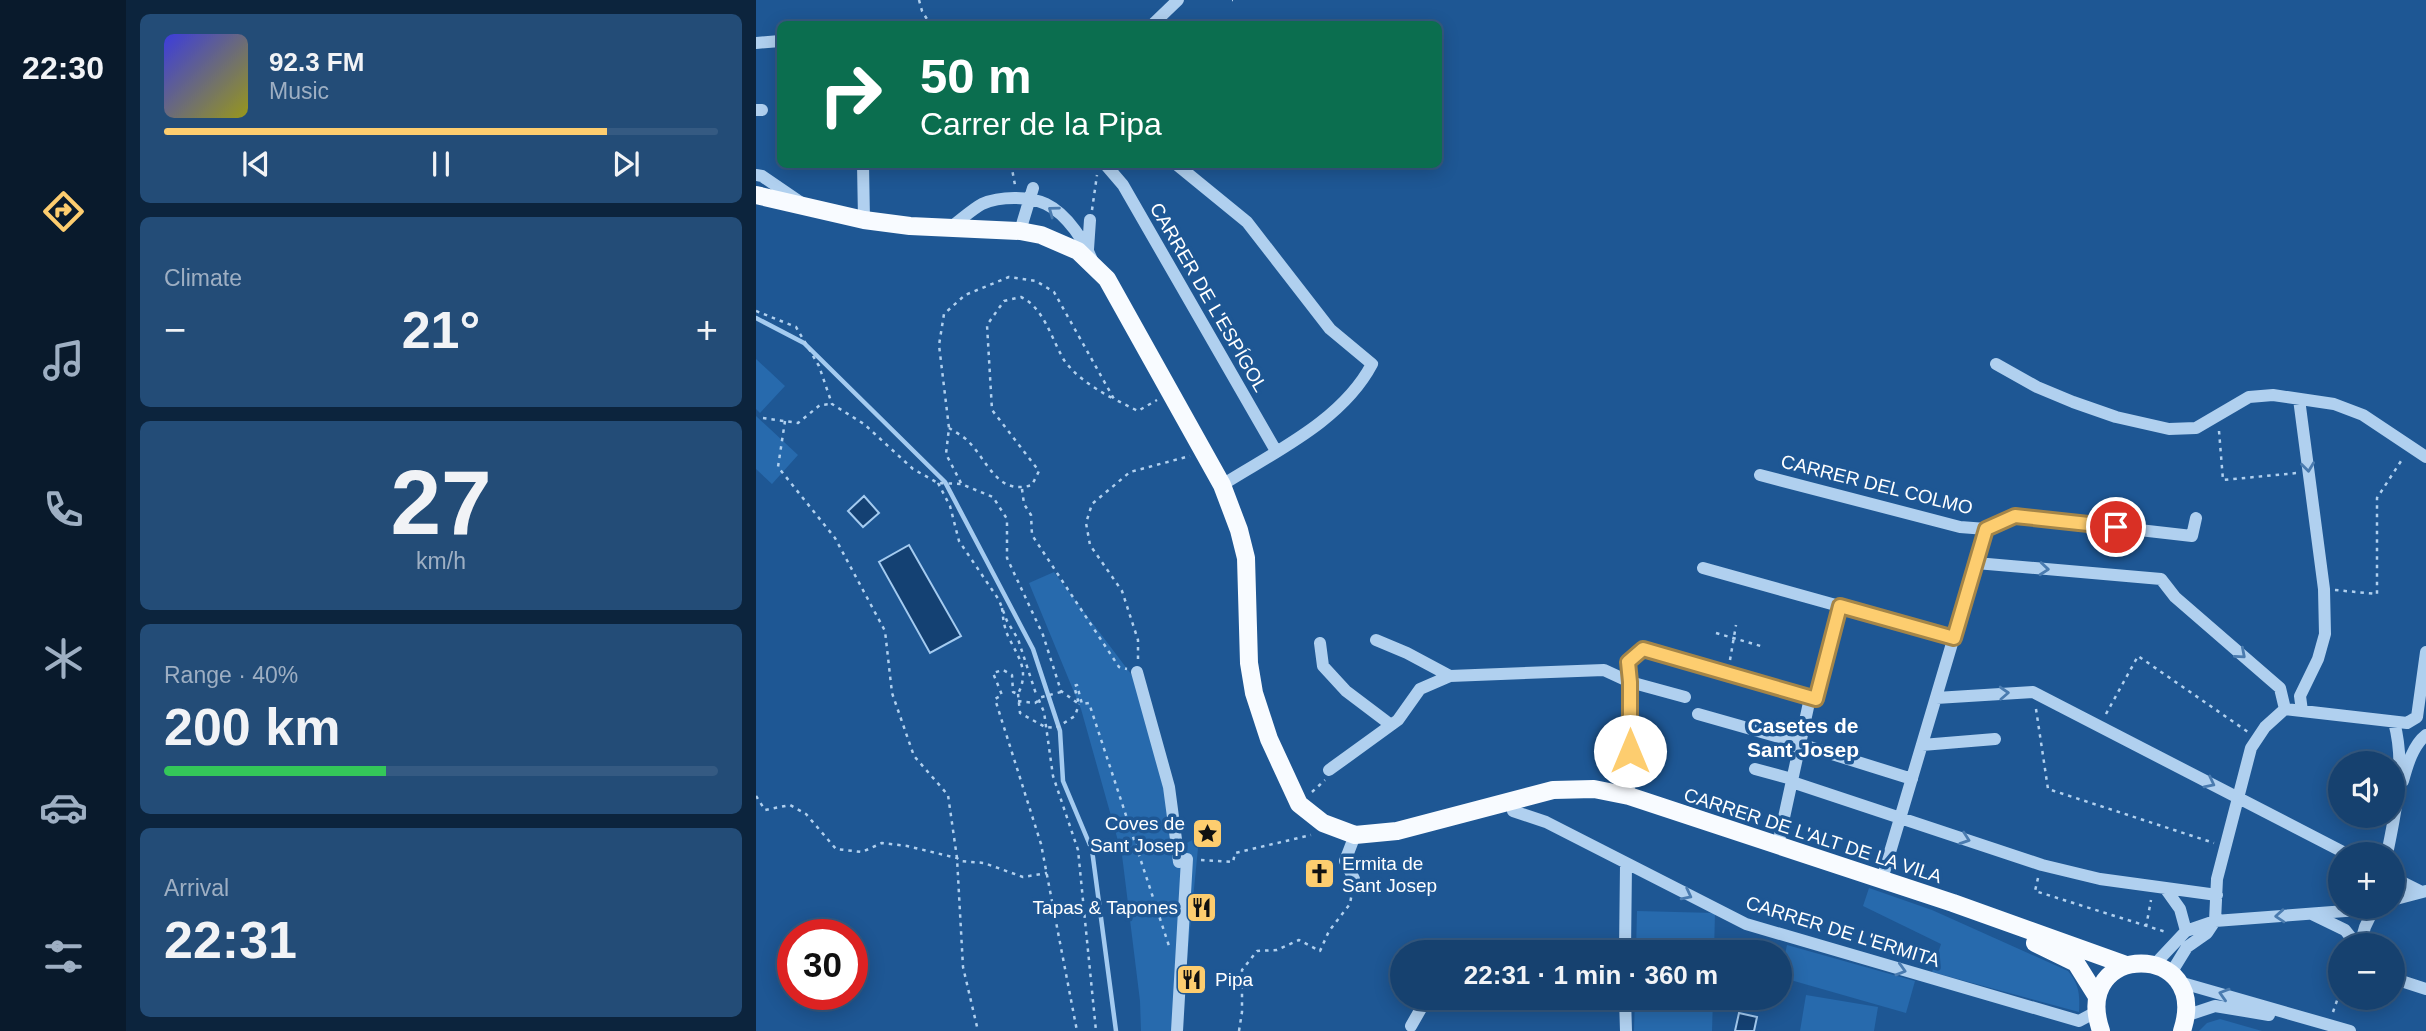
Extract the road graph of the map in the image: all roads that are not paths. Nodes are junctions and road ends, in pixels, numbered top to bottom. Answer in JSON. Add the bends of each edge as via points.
{"nodes":[{"id":1,"x":1178,"y":0,"type":"edge"},
{"id":2,"x":1156,"y":21,"type":"edge"},
{"id":3,"x":777,"y":41,"type":"edge"},
{"id":4,"x":756,"y":43,"type":"edge"},
{"id":5,"x":863,"y":168,"type":"edge"},
{"id":6,"x":1108,"y":168,"type":"edge"},
{"id":7,"x":1181,"y":168,"type":"edge"},
{"id":8,"x":756,"y":175,"type":"edge"},
{"id":9,"x":1031,"y":194,"type":"junction"},
{"id":10,"x":756,"y":195,"type":"edge"},
{"id":11,"x":807,"y":206,"type":"junction"},
{"id":12,"x":864,"y":220,"type":"junction"},
{"id":13,"x":1090,"y":220,"type":"road end"},
{"id":14,"x":951,"y":227,"type":"junction"},
{"id":15,"x":1020,"y":231,"type":"junction"},
{"id":16,"x":1091,"y":256,"type":"junction"},
{"id":17,"x":1996,"y":364,"type":"dead end"},
{"id":18,"x":2299,"y":399,"type":"junction"},
{"id":19,"x":1276,"y":451,"type":"junction"},
{"id":20,"x":2426,"y":457,"type":"edge"},
{"id":21,"x":1760,"y":475,"type":"dead end"},
{"id":22,"x":1222,"y":485,"type":"junction"},
{"id":23,"x":2196,"y":518,"type":"dead end"},
{"id":24,"x":1986,"y":529,"type":"junction"},
{"id":25,"x":1976,"y":563,"type":"junction"},
{"id":26,"x":1703,"y":568,"type":"dead end"},
{"id":27,"x":1840,"y":606,"type":"junction"},
{"id":28,"x":1954,"y":638,"type":"junction"},
{"id":29,"x":1376,"y":640,"type":"dead end"},
{"id":30,"x":1320,"y":643,"type":"dead end"},
{"id":31,"x":2426,"y":652,"type":"edge"},
{"id":32,"x":1137,"y":672,"type":"road end"},
{"id":33,"x":1450,"y":676,"type":"junction"},
{"id":34,"x":2307,"y":680,"type":"junction"},
{"id":35,"x":1630,"y":682,"type":"junction"},
{"id":36,"x":2280,"y":688,"type":"junction"},
{"id":37,"x":1685,"y":696,"type":"dead end"},
{"id":38,"x":1813,"y":698,"type":"junction"},
{"id":39,"x":1936,"y":698,"type":"junction"},
{"id":40,"x":2285,"y":709,"type":"junction"},
{"id":41,"x":2420,"y":710,"type":"edge"},
{"id":42,"x":2302,"y":711,"type":"junction"},
{"id":43,"x":1698,"y":714,"type":"dead end"},
{"id":44,"x":2395,"y":722,"type":"junction"},
{"id":45,"x":1391,"y":725,"type":"junction"},
{"id":46,"x":2426,"y":735,"type":"edge"},
{"id":47,"x":1995,"y":739,"type":"dead end"},
{"id":48,"x":1800,"y":744,"type":"junction"},
{"id":49,"x":1922,"y":745,"type":"junction"},
{"id":50,"x":2399,"y":751,"type":"edge"},
{"id":51,"x":1755,"y":769,"type":"dead end"},
{"id":52,"x":1329,"y":770,"type":"road end"},
{"id":53,"x":2405,"y":773,"type":"edge"},
{"id":54,"x":1912,"y":779,"type":"junction"},
{"id":55,"x":1792,"y":781,"type":"junction"},
{"id":56,"x":1629,"y":796,"type":"junction"},
{"id":57,"x":2238,"y":798,"type":"junction"},
{"id":58,"x":1513,"y":811,"type":"dead end"},
{"id":59,"x":1900,"y":818,"type":"junction"},
{"id":60,"x":1355,"y":835,"type":"junction"},
{"id":61,"x":2328,"y":844,"type":"edge"},
{"id":62,"x":1778,"y":845,"type":"junction"},
{"id":63,"x":1626,"y":864,"type":"junction"},
{"id":64,"x":1354,"y":879,"type":"road end"},
{"id":65,"x":1882,"y":880,"type":"junction"},
{"id":66,"x":2405,"y":883,"type":"edge"},
{"id":67,"x":2159,"y":887,"type":"junction"},
{"id":68,"x":2423,"y":891,"type":"edge"},
{"id":69,"x":2217,"y":895,"type":"junction"},
{"id":70,"x":2405,"y":896,"type":"edge"},
{"id":71,"x":1953,"y":903,"type":"junction"},
{"id":72,"x":2328,"y":912,"type":"edge"},
{"id":73,"x":2312,"y":914,"type":"junction"},
{"id":74,"x":2215,"y":921,"type":"junction"},
{"id":75,"x":2348,"y":933,"type":"edge"},
{"id":76,"x":2183,"y":935,"type":"junction"},
{"id":77,"x":1625,"y":940,"type":"edge"},
{"id":78,"x":2155,"y":964,"type":"junction"},
{"id":79,"x":2126,"y":965,"type":"junction"},
{"id":80,"x":2175,"y":978,"type":"junction"},
{"id":81,"x":2405,"y":982,"type":"edge"},
{"id":82,"x":2426,"y":989,"type":"edge"},
{"id":83,"x":2095,"y":1004,"type":"junction"},
{"id":84,"x":1420,"y":1010,"type":"edge"},
{"id":85,"x":1625,"y":1010,"type":"edge"},
{"id":86,"x":2312,"y":1022,"type":"junction"},
{"id":87,"x":2185,"y":1023,"type":"edge"},
{"id":88,"x":1411,"y":1026,"type":"dead end"},
{"id":89,"x":1177,"y":1031,"type":"edge"},
{"id":90,"x":1626,"y":1031,"type":"edge"},
{"id":91,"x":2101,"y":1031,"type":"edge"},
{"id":92,"x":2350,"y":1031,"type":"edge"}],
"edges":[{"from":1,"to":2,"type":"street"},
{"from":3,"to":4,"type":"street"},
{"from":5,"to":12,"type":"street"},
{"from":6,"to":19,"type":"street","name":"CARRER DE L'ESPÍGOL","via":[[1123,185]]},
{"from":7,"to":19,"type":"street","via":[[1247,222],[1330,329],[1372,364],[1363,381],[1320,424]]},
{"from":8,"to":11,"type":"street"},
{"from":9,"to":14,"type":"street","via":[[982,204]]},
{"from":9,"to":15,"type":"street"},
{"from":16,"to":9,"type":"street","one_way":true,"via":[[1066,220]]},
{"from":10,"to":11,"type":"main road"},
{"from":11,"to":12,"type":"main road"},
{"from":12,"to":14,"type":"main road"},
{"from":13,"to":16,"type":"street"},
{"from":14,"to":15,"type":"main road"},
{"from":15,"to":16,"type":"main road"},
{"from":16,"to":22,"type":"main road"},
{"from":17,"to":18,"type":"street","via":[[2037,387],[2116,418],[2169,429],[2196,428],[2249,397]]},
{"from":18,"to":20,"type":"street","via":[[2334,404],[2363,415]]},
{"from":18,"to":34,"type":"street","one_way":true,"via":[[2324,589],[2325,634]]},
{"from":19,"to":22,"type":"street"},
{"from":21,"to":24,"type":"street","name":"CARRER DEL COLMO","via":[[1960,527]]},
{"from":22,"to":60,"type":"main road","name":"CARRER DE L'ALT DE LA VILA","via":[[1245,558],[1249,663],[1269,738],[1299,804],[1323,824]]},
{"from":23,"to":24,"type":"street","via":[[2192,536],[2015,516]]},
{"from":24,"to":25,"type":"street"},
{"from":25,"to":28,"type":"street"},
{"from":25,"to":36,"type":"street","one_way":true,"via":[[2161,579],[2175,597]]},
{"from":26,"to":27,"type":"street"},
{"from":27,"to":28,"type":"street"},
{"from":27,"to":38,"type":"street"},
{"from":28,"to":39,"type":"street"},
{"from":29,"to":33,"type":"street"},
{"from":30,"to":45,"type":"street","via":[[1323,666],[1346,691]]},
{"from":31,"to":41,"type":"street"},
{"from":32,"to":89,"type":"street","via":[[1169,787],[1179,862],[1187,859]]},
{"from":33,"to":35,"type":"street","via":[[1604,670]]},
{"from":33,"to":45,"type":"street","via":[[1420,689]]},
{"from":34,"to":36,"type":"street"},
{"from":34,"to":42,"type":"street","via":[[2300,696]]},
{"from":35,"to":37,"type":"street"},
{"from":35,"to":38,"type":"street","via":[[1628,662],[1643,649]]},
{"from":35,"to":56,"type":"street"},
{"from":36,"to":40,"type":"street"},
{"from":38,"to":48,"type":"street"},
{"from":39,"to":49,"type":"street"},
{"from":39,"to":57,"type":"street","one_way":true,"via":[[2033,692]]},
{"from":40,"to":42,"type":"street"},
{"from":40,"to":57,"type":"street","via":[[2256,738]]},
{"from":41,"to":44,"type":"street","via":[[2407,723]]},
{"from":42,"to":44,"type":"street"},
{"from":43,"to":48,"type":"street"},
{"from":44,"to":50,"type":"street"},
{"from":45,"to":52,"type":"street"},
{"from":46,"to":53,"type":"street"},
{"from":47,"to":49,"type":"street"},
{"from":48,"to":54,"type":"street"},
{"from":48,"to":55,"type":"street"},
{"from":49,"to":54,"type":"street"},
{"from":51,"to":55,"type":"street"},
{"from":54,"to":59,"type":"street"},
{"from":55,"to":59,"type":"street"},
{"from":55,"to":62,"type":"street"},
{"from":56,"to":60,"type":"main road","name":"CARRER DE L'ALT DE LA VILA","via":[[1594,789],[1553,790],[1397,831]]},
{"from":56,"to":62,"type":"main road","name":"CARRER DE L'ALT DE LA VILA"},
{"from":57,"to":61,"type":"street"},
{"from":57,"to":69,"type":"street"},
{"from":58,"to":63,"type":"street","name":"CARRER DE L'ERMITA","via":[[1546,822]]},
{"from":59,"to":65,"type":"street"},
{"from":59,"to":67,"type":"street","one_way":true,"via":[[2042,865]]},
{"from":60,"to":64,"type":"street","via":[[1345,861]]},
{"from":62,"to":65,"type":"main road","name":"CARRER DE L'ALT DE LA VILA"},
{"from":63,"to":77,"type":"street"},
{"from":63,"to":83,"type":"street","name":"CARRER DE L'ERMITA","one_way":true,"via":[[1746,925],[2079,1021]]},
{"from":65,"to":71,"type":"main road","name":"CARRER DE L'ALT DE LA VILA"},
{"from":66,"to":68,"type":"street"},
{"from":67,"to":69,"type":"street"},
{"from":67,"to":76,"type":"street","via":[[2180,909]]},
{"from":68,"to":70,"type":"street"},
{"from":69,"to":74,"type":"street"},
{"from":71,"to":79,"type":"main road","name":"CARRER DE L'ALT DE LA VILA"},
{"from":71,"to":83,"type":"main road","name":"CARRER DE L'ALT DE LA VILA","via":[[2076,963]]},
{"from":72,"to":73,"type":"street"},
{"from":73,"to":74,"type":"street","one_way":true},
{"from":73,"to":75,"type":"street"},
{"from":74,"to":76,"type":"street"},
{"from":74,"to":80,"type":"street","via":[[2187,947]]},
{"from":76,"to":78,"type":"street"},
{"from":78,"to":79,"type":"main road"},
{"from":78,"to":80,"type":"main road"},
{"from":79,"to":83,"type":"main road","via":[[2108,976]]},
{"from":86,"to":80,"type":"street","one_way":true},
{"from":80,"to":87,"type":"main road","via":[[2187,998]]},
{"from":81,"to":82,"type":"street"},
{"from":83,"to":91,"type":"main road","name":"CARRER DE L'ALT DE LA VILA"},
{"from":84,"to":88,"type":"street"},
{"from":85,"to":90,"type":"street"},
{"from":86,"to":87,"type":"street","via":[[2215,1006]]},
{"from":86,"to":92,"type":"street"}]}
